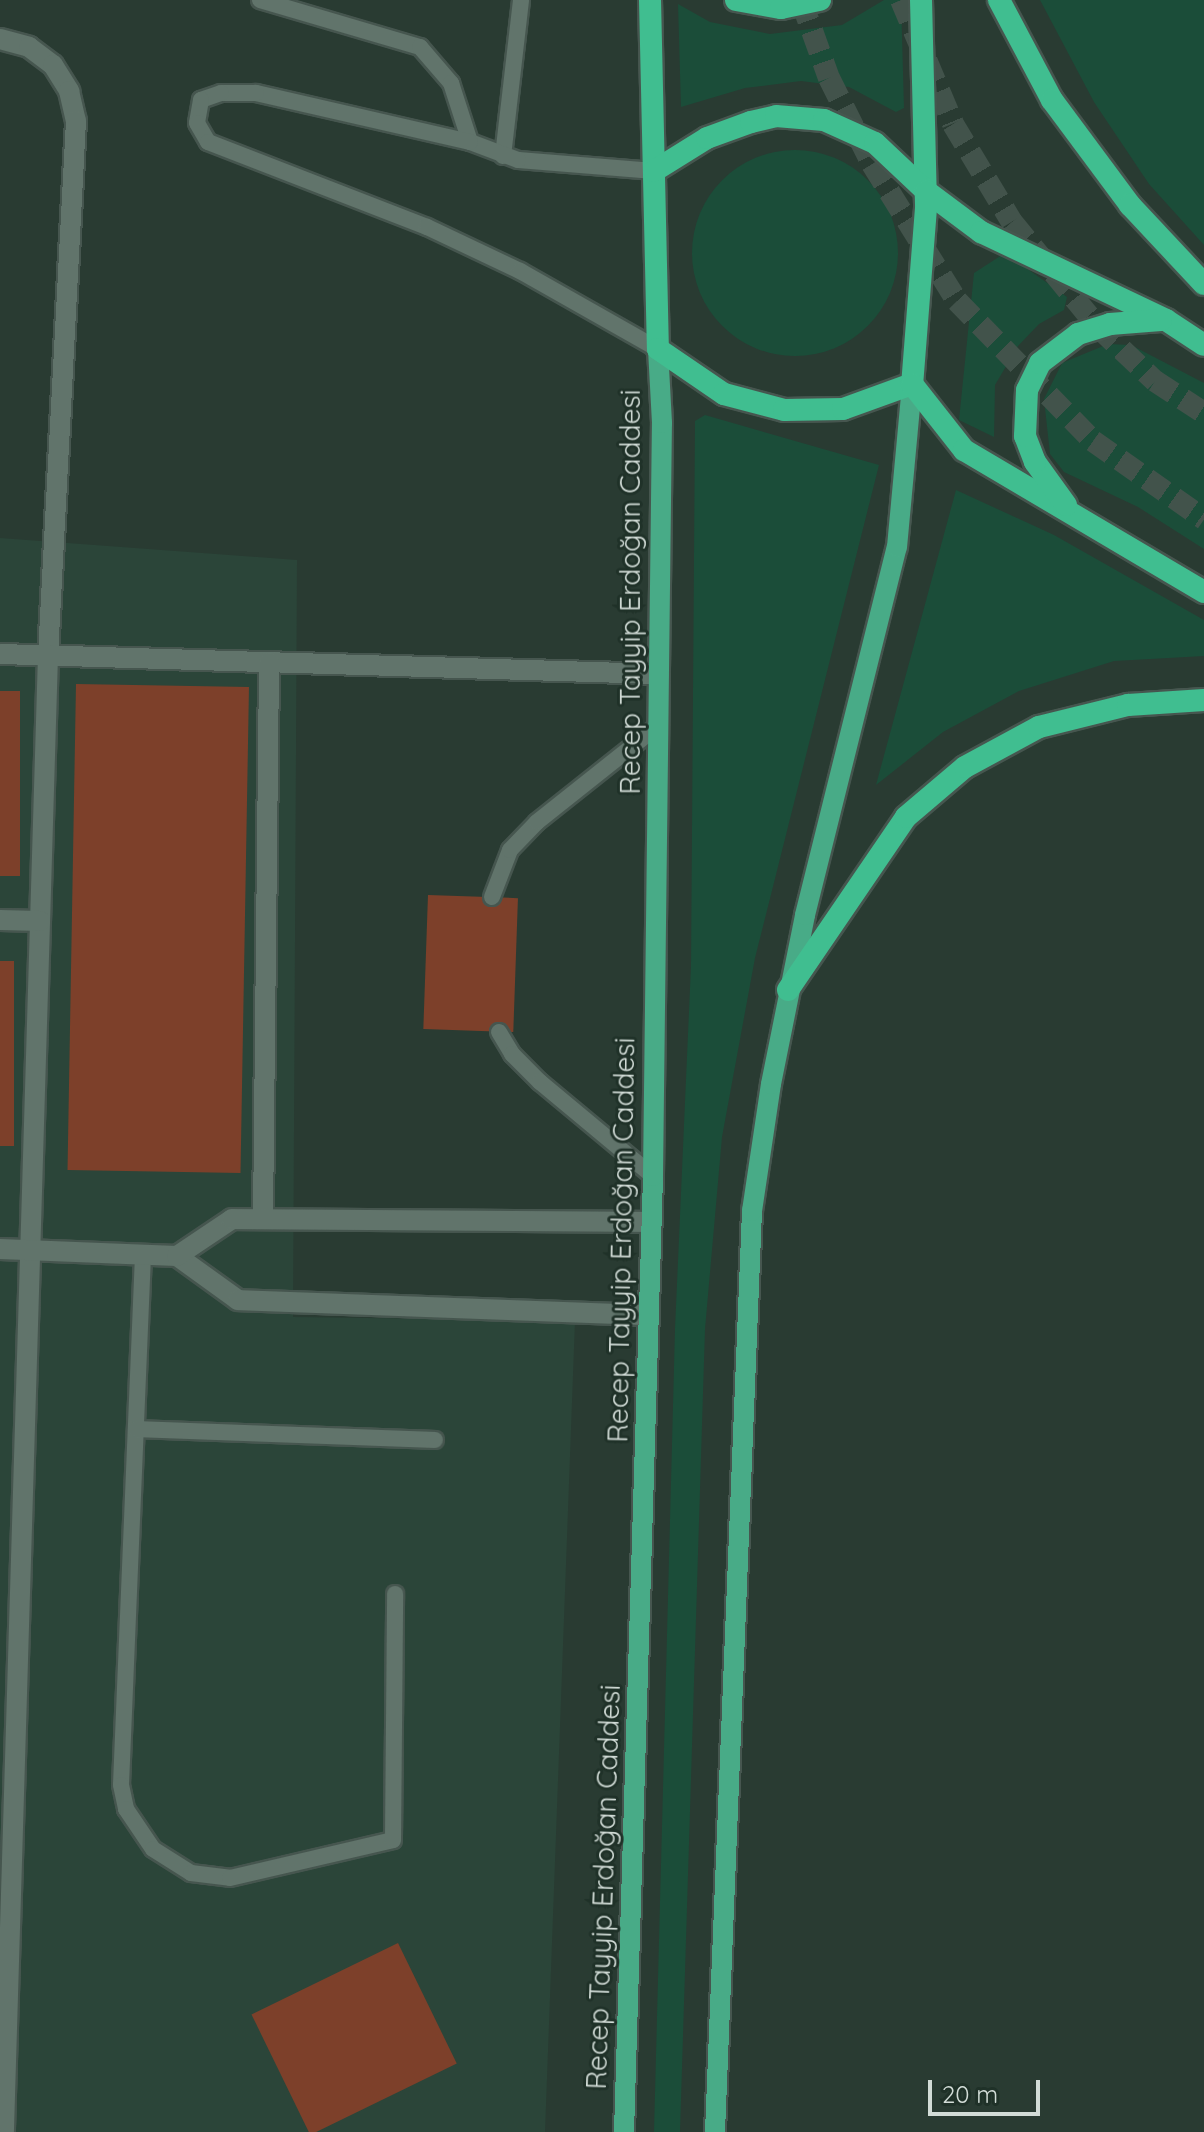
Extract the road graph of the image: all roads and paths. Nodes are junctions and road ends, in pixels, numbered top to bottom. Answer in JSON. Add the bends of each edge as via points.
{"nodes":[{"id":1,"x":260,"y":0,"type":"edge"},
{"id":2,"x":521,"y":0,"type":"edge"},
{"id":3,"x":650,"y":0,"type":"edge"},
{"id":4,"x":736,"y":0,"type":"edge"},
{"id":5,"x":820,"y":0,"type":"edge"},
{"id":6,"x":921,"y":0,"type":"edge"},
{"id":7,"x":999,"y":0,"type":"edge"},
{"id":8,"x":0,"y":39,"type":"edge"},
{"id":9,"x":470,"y":142,"type":"junction"},
{"id":10,"x":503,"y":156,"type":"junction"},
{"id":11,"x":654,"y":171,"type":"junction"},
{"id":12,"x":926,"y":191,"type":"junction"},
{"id":13,"x":1204,"y":284,"type":"edge"},
{"id":14,"x":1166,"y":320,"type":"junction"},
{"id":15,"x":1204,"y":345,"type":"edge"},
{"id":16,"x":658,"y":349,"type":"junction"},
{"id":17,"x":912,"y":384,"type":"junction"},
{"id":18,"x":1071,"y":512,"type":"junction"},
{"id":19,"x":1204,"y":592,"type":"edge"},
{"id":20,"x":0,"y":654,"type":"edge"},
{"id":21,"x":48,"y":655,"type":"junction"},
{"id":22,"x":269,"y":662,"type":"junction"},
{"id":23,"x":659,"y":674,"type":"junction"},
{"id":24,"x":1204,"y":700,"type":"edge"},
{"id":25,"x":659,"y":725,"type":"junction"},
{"id":26,"x":492,"y":897,"type":"dead end"},
{"id":27,"x":0,"y":920,"type":"edge"},
{"id":28,"x":40,"y":921,"type":"junction"},
{"id":29,"x":788,"y":990,"type":"junction"},
{"id":30,"x":499,"y":1032,"type":"dead end"},
{"id":31,"x":653,"y":1176,"type":"junction"},
{"id":32,"x":263,"y":1219,"type":"junction"},
{"id":33,"x":651,"y":1222,"type":"junction"},
{"id":34,"x":0,"y":1249,"type":"edge"},
{"id":35,"x":30,"y":1250,"type":"junction"},
{"id":36,"x":143,"y":1255,"type":"junction"},
{"id":37,"x":177,"y":1256,"type":"junction"},
{"id":38,"x":649,"y":1315,"type":"junction"},
{"id":39,"x":136,"y":1429,"type":"junction"},
{"id":40,"x":435,"y":1440,"type":"dead end"},
{"id":41,"x":395,"y":1594,"type":"dead end"},
{"id":42,"x":10,"y":1606,"type":"edge"},
{"id":43,"x":4,"y":2132,"type":"edge"},
{"id":44,"x":624,"y":2132,"type":"edge"},
{"id":45,"x":715,"y":2132,"type":"edge"}],
"edges":[{"from":1,"to":9,"type":"lane","via":[[420,47],[451,83]]},
{"from":2,"to":10,"type":"lane"},
{"from":3,"to":11,"type":"highway"},
{"from":4,"to":5,"type":"highway","via":[[781,8]]},
{"from":6,"to":12,"type":"highway"},
{"from":7,"to":13,"type":"highway","via":[[1052,100],[1130,205]]},
{"from":8,"to":21,"type":"street","via":[[29,47],[53,65],[69,91],[76,121]]},
{"from":9,"to":10,"type":"lane"},
{"from":9,"to":16,"type":"lane","via":[[256,93],[221,93],[201,100],[197,123],[208,142],[427,227],[520,271]]},
{"from":10,"to":11,"type":"lane"},
{"from":11,"to":12,"type":"highway","via":[[707,138],[751,122],[797,116],[824,120],[875,143]]},
{"from":11,"to":16,"type":"highway"},
{"from":12,"to":14,"type":"highway","via":[[981,232]]},
{"from":12,"to":17,"type":"highway"},
{"from":14,"to":15,"type":"highway"},
{"from":14,"to":18,"type":"highway","via":[[1110,324],[1078,334],[1040,363],[1027,390],[1025,436],[1035,462]]},
{"from":16,"to":17,"type":"highway","via":[[724,394],[784,410],[854,407]]},
{"from":16,"to":23,"type":"main road","name":"Recep Tayyip Erdoğan Caddesi"},
{"from":17,"to":18,"type":"highway","via":[[964,450]]},
{"from":17,"to":29,"type":"main road","via":[[897,547]]},
{"from":18,"to":19,"type":"highway"},
{"from":20,"to":21,"type":"street"},
{"from":21,"to":22,"type":"street"},
{"from":21,"to":28,"type":"street"},
{"from":22,"to":23,"type":"street"},
{"from":22,"to":32,"type":"street"},
{"from":23,"to":25,"type":"main road","name":"Recep Tayyip Erdoğan Caddesi"},
{"from":24,"to":29,"type":"highway","via":[[1128,705],[1039,727],[965,767],[906,817]]},
{"from":25,"to":26,"type":"lane","via":[[537,822],[510,850]]},
{"from":25,"to":31,"type":"main road","name":"Recep Tayyip Erdoğan Caddesi"},
{"from":27,"to":28,"type":"street"},
{"from":28,"to":35,"type":"street"},
{"from":29,"to":45,"type":"main road","via":[[752,1211]]},
{"from":30,"to":31,"type":"lane","via":[[540,1082]]},
{"from":31,"to":33,"type":"main road","name":"Recep Tayyip Erdoğan Caddesi"},
{"from":32,"to":33,"type":"street"},
{"from":32,"to":37,"type":"street","via":[[232,1219]]},
{"from":33,"to":38,"type":"main road","name":"Recep Tayyip Erdoğan Caddesi"},
{"from":34,"to":35,"type":"street"},
{"from":35,"to":36,"type":"street"},
{"from":35,"to":42,"type":"street"},
{"from":36,"to":37,"type":"street"},
{"from":36,"to":39,"type":"lane"},
{"from":37,"to":38,"type":"street","via":[[238,1300]]},
{"from":38,"to":44,"type":"main road","name":"Recep Tayyip Erdoğan Caddesi"},
{"from":39,"to":40,"type":"lane"},
{"from":39,"to":41,"type":"lane","via":[[121,1785],[138,1831],[173,1864],[230,1878],[393,1840]]},
{"from":42,"to":43,"type":"street"}]}
